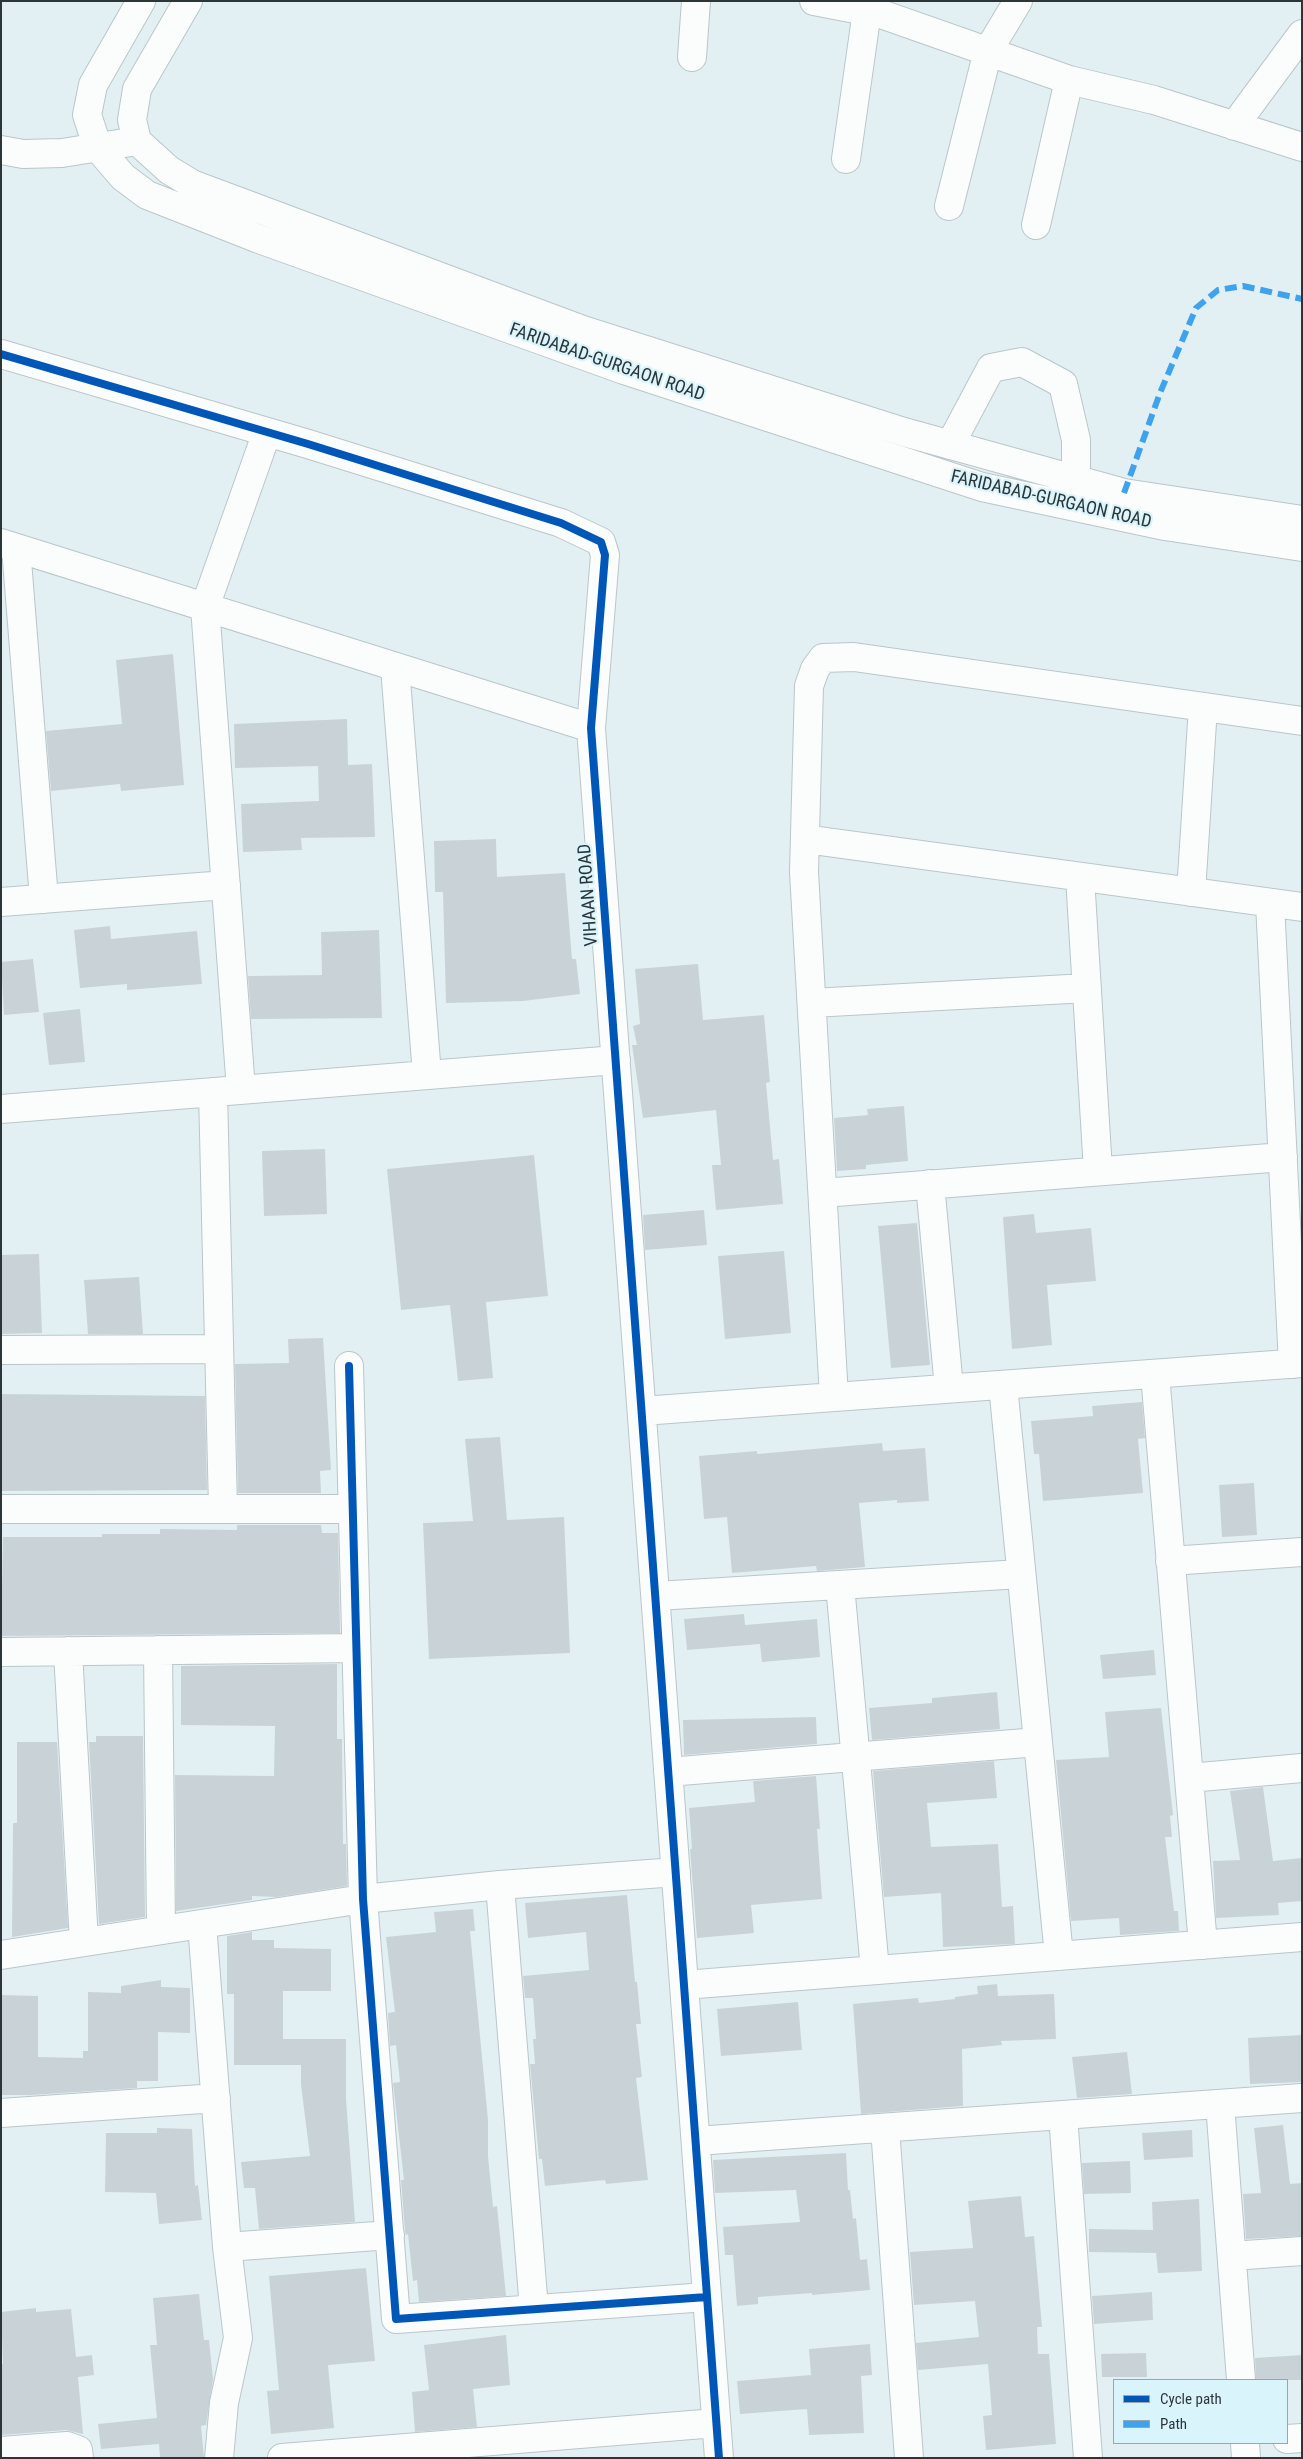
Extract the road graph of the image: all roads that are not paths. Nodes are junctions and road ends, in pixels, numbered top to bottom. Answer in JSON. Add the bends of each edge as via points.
{"nodes":[{"id":1,"x":141,"y":1,"type":"edge"},
{"id":2,"x":188,"y":1,"type":"edge"},
{"id":3,"x":696,"y":1,"type":"edge"},
{"id":4,"x":814,"y":1,"type":"edge"},
{"id":5,"x":1018,"y":1,"type":"edge"},
{"id":6,"x":867,"y":11,"type":"junction"},
{"id":7,"x":1302,"y":34,"type":"edge"},
{"id":8,"x":988,"y":51,"type":"junction"},
{"id":9,"x":692,"y":57,"type":"dead end"},
{"id":10,"x":1069,"y":80,"type":"junction"},
{"id":11,"x":1234,"y":126,"type":"junction"},
{"id":12,"x":137,"y":141,"type":"junction"},
{"id":13,"x":1302,"y":147,"type":"edge"},
{"id":14,"x":98,"y":148,"type":"junction"},
{"id":15,"x":1,"y":150,"type":"edge"},
{"id":16,"x":846,"y":159,"type":"dead end"},
{"id":17,"x":949,"y":206,"type":"dead end"},
{"id":18,"x":1036,"y":225,"type":"dead end"},
{"id":19,"x":1,"y":354,"type":"edge"},
{"id":20,"x":267,"y":432,"type":"junction"},
{"id":21,"x":950,"y":445,"type":"junction"},
{"id":22,"x":1077,"y":479,"type":"junction"},
{"id":23,"x":1076,"y":508,"type":"junction"},
{"id":24,"x":1302,"y":520,"type":"edge"},
{"id":25,"x":9,"y":546,"type":"edge"},
{"id":26,"x":1302,"y":547,"type":"edge"},
{"id":27,"x":205,"y":607,"type":"junction"},
{"id":28,"x":395,"y":667,"type":"junction"},
{"id":29,"x":1203,"y":707,"type":"junction"},
{"id":30,"x":1302,"y":721,"type":"edge"},
{"id":31,"x":592,"y":728,"type":"junction"},
{"id":32,"x":804,"y":839,"type":"junction"},
{"id":33,"x":1080,"y":877,"type":"junction"},
{"id":34,"x":226,"y":885,"type":"junction"},
{"id":35,"x":1191,"y":892,"type":"junction"},
{"id":36,"x":44,"y":899,"type":"junction"},
{"id":37,"x":1,"y":902,"type":"edge"},
{"id":38,"x":1270,"y":903,"type":"junction"},
{"id":39,"x":1302,"y":907,"type":"edge"},
{"id":40,"x":1087,"y":988,"type":"junction"},
{"id":41,"x":812,"y":1003,"type":"junction"},
{"id":42,"x":616,"y":1060,"type":"junction"},
{"id":43,"x":427,"y":1075,"type":"junction"},
{"id":44,"x":241,"y":1090,"type":"junction"},
{"id":45,"x":213,"y":1092,"type":"junction"},
{"id":46,"x":1,"y":1109,"type":"edge"},
{"id":47,"x":1282,"y":1157,"type":"junction"},
{"id":48,"x":1098,"y":1172,"type":"junction"},
{"id":49,"x":930,"y":1184,"type":"junction"},
{"id":50,"x":823,"y":1193,"type":"junction"},
{"id":51,"x":217,"y":1349,"type":"junction"},
{"id":52,"x":1,"y":1350,"type":"edge"},
{"id":53,"x":1297,"y":1364,"type":"edge"},
{"id":54,"x":349,"y":1366,"type":"dead end"},
{"id":55,"x":1155,"y":1374,"type":"junction"},
{"id":56,"x":1003,"y":1385,"type":"junction"},
{"id":57,"x":949,"y":1388,"type":"junction"},
{"id":58,"x":834,"y":1397,"type":"junction"},
{"id":59,"x":642,"y":1411,"type":"junction"},
{"id":60,"x":223,"y":1508,"type":"junction"},
{"id":61,"x":1,"y":1509,"type":"edge"},
{"id":62,"x":352,"y":1509,"type":"junction"},
{"id":63,"x":1302,"y":1552,"type":"edge"},
{"id":64,"x":1170,"y":1561,"type":"junction"},
{"id":65,"x":1022,"y":1574,"type":"junction"},
{"id":66,"x":840,"y":1585,"type":"junction"},
{"id":67,"x":656,"y":1596,"type":"junction"},
{"id":68,"x":356,"y":1648,"type":"junction"},
{"id":69,"x":158,"y":1650,"type":"junction"},
{"id":70,"x":68,"y":1651,"type":"junction"},
{"id":71,"x":1,"y":1652,"type":"edge"},
{"id":72,"x":1038,"y":1742,"type":"junction"},
{"id":73,"x":856,"y":1757,"type":"junction"},
{"id":74,"x":1302,"y":1768,"type":"edge"},
{"id":75,"x":668,"y":1772,"type":"junction"},
{"id":76,"x":1188,"y":1778,"type":"junction"},
{"id":77,"x":676,"y":1872,"type":"junction"},
{"id":78,"x":500,"y":1885,"type":"junction"},
{"id":79,"x":363,"y":1899,"type":"junction"},
{"id":80,"x":202,"y":1924,"type":"junction"},
{"id":81,"x":161,"y":1930,"type":"junction"},
{"id":82,"x":1302,"y":1937,"type":"edge"},
{"id":83,"x":84,"y":1942,"type":"junction"},
{"id":84,"x":1203,"y":1944,"type":"junction"},
{"id":85,"x":1,"y":1955,"type":"edge"},
{"id":86,"x":1059,"y":1956,"type":"junction"},
{"id":87,"x":875,"y":1970,"type":"junction"},
{"id":88,"x":684,"y":1985,"type":"junction"},
{"id":89,"x":216,"y":2098,"type":"junction"},
{"id":90,"x":1302,"y":2098,"type":"edge"},
{"id":91,"x":1220,"y":2104,"type":"junction"},
{"id":92,"x":1,"y":2113,"type":"edge"},
{"id":93,"x":1063,"y":2115,"type":"junction"},
{"id":94,"x":885,"y":2128,"type":"junction"},
{"id":95,"x":696,"y":2141,"type":"junction"},
{"id":96,"x":390,"y":2235,"type":"junction"},
{"id":97,"x":227,"y":2247,"type":"junction"},
{"id":98,"x":1302,"y":2251,"type":"edge"},
{"id":99,"x":1232,"y":2256,"type":"junction"},
{"id":100,"x":707,"y":2297,"type":"junction"},
{"id":101,"x":534,"y":2309,"type":"junction"},
{"id":102,"x":1241,"y":2379,"type":"edge"},
{"id":103,"x":716,"y":2423,"type":"junction"},
{"id":104,"x":1302,"y":2438,"type":"edge"},
{"id":105,"x":1288,"y":2439,"type":"edge"},
{"id":106,"x":1245,"y":2444,"type":"edge"},
{"id":107,"x":521,"y":2448,"type":"edge"},
{"id":108,"x":1,"y":2451,"type":"edge"},
{"id":109,"x":368,"y":2454,"type":"edge"},
{"id":110,"x":79,"y":2458,"type":"edge"},
{"id":111,"x":219,"y":2458,"type":"edge"},
{"id":112,"x":282,"y":2458,"type":"edge"},
{"id":113,"x":719,"y":2458,"type":"edge"},
{"id":114,"x":909,"y":2458,"type":"edge"},
{"id":115,"x":1088,"y":2458,"type":"edge"},
{"id":116,"x":1246,"y":2458,"type":"edge"}],
"edges":[{"from":1,"to":14,"type":"street","name":"FARIDABAD-GURGAON ROAD","via":[[93,85],[86,114]]},
{"from":2,"to":12,"type":"street","via":[[137,89],[132,120]]},
{"from":3,"to":9,"type":"street"},
{"from":4,"to":6,"type":"street"},
{"from":5,"to":8,"type":"street"},
{"from":6,"to":8,"type":"street"},
{"from":6,"to":16,"type":"street"},
{"from":7,"to":11,"type":"street"},
{"from":8,"to":10,"type":"street"},
{"from":8,"to":17,"type":"street"},
{"from":10,"to":11,"type":"street","via":[[1154,100]]},
{"from":10,"to":18,"type":"street"},
{"from":11,"to":13,"type":"street"},
{"from":12,"to":14,"type":"street"},
{"from":12,"to":21,"type":"street","name":"FARIDABAD-GURGAON ROAD","via":[[169,170],[192,184],[235,201],[583,330]]},
{"from":14,"to":15,"type":"street","via":[[33,154]]},
{"from":14,"to":23,"type":"street","name":"FARIDABAD-GURGAON ROAD","via":[[123,177],[147,195],[258,239],[624,370],[982,487]]},
{"from":19,"to":20,"type":"street","name":"VIHAAN ROAD"},
{"from":20,"to":27,"type":"street"},
{"from":20,"to":31,"type":"street","name":"VIHAAN ROAD","via":[[561,523],[601,542],[605,555]]},
{"from":21,"to":22,"type":"street","name":"FARIDABAD-GURGAON ROAD"},
{"from":21,"to":22,"type":"street","via":[[991,368],[1022,362],[1063,384],[1076,440]]},
{"from":22,"to":23,"type":"street"},
{"from":22,"to":24,"type":"street","name":"FARIDABAD-GURGAON ROAD","via":[[1124,494]]},
{"from":23,"to":26,"type":"street","name":"FARIDABAD-GURGAON ROAD"},
{"from":25,"to":27,"type":"street"},
{"from":25,"to":36,"type":"street"},
{"from":27,"to":28,"type":"street"},
{"from":27,"to":34,"type":"street"},
{"from":28,"to":31,"type":"street"},
{"from":28,"to":43,"type":"street"},
{"from":29,"to":30,"type":"street"},
{"from":29,"to":32,"type":"street","via":[[854,657],[823,658],[809,686]]},
{"from":29,"to":35,"type":"street"},
{"from":31,"to":42,"type":"street","name":"VIHAAN ROAD"},
{"from":32,"to":33,"type":"street"},
{"from":32,"to":41,"type":"street"},
{"from":33,"to":35,"type":"street"},
{"from":33,"to":40,"type":"street"},
{"from":34,"to":36,"type":"street"},
{"from":34,"to":44,"type":"street"},
{"from":35,"to":38,"type":"street"},
{"from":36,"to":37,"type":"street"},
{"from":38,"to":39,"type":"street"},
{"from":38,"to":47,"type":"street"},
{"from":40,"to":41,"type":"street"},
{"from":40,"to":48,"type":"street"},
{"from":41,"to":50,"type":"street"},
{"from":42,"to":43,"type":"street"},
{"from":42,"to":59,"type":"street","name":"VIHAAN ROAD"},
{"from":43,"to":44,"type":"street"},
{"from":44,"to":45,"type":"street"},
{"from":45,"to":46,"type":"street"},
{"from":45,"to":51,"type":"street"},
{"from":47,"to":48,"type":"street"},
{"from":47,"to":53,"type":"street"},
{"from":48,"to":49,"type":"street"},
{"from":49,"to":50,"type":"street"},
{"from":49,"to":57,"type":"street"},
{"from":50,"to":58,"type":"street"},
{"from":51,"to":52,"type":"street"},
{"from":51,"to":60,"type":"street"},
{"from":53,"to":55,"type":"street"},
{"from":54,"to":62,"type":"street"},
{"from":55,"to":56,"type":"street"},
{"from":55,"to":64,"type":"street"},
{"from":56,"to":57,"type":"street"},
{"from":56,"to":65,"type":"street"},
{"from":57,"to":58,"type":"street"},
{"from":58,"to":59,"type":"street"},
{"from":59,"to":67,"type":"street","name":"VIHAAN ROAD"},
{"from":60,"to":61,"type":"street"},
{"from":60,"to":62,"type":"street"},
{"from":62,"to":68,"type":"street"},
{"from":63,"to":64,"type":"street"},
{"from":64,"to":76,"type":"street"},
{"from":65,"to":66,"type":"street"},
{"from":65,"to":72,"type":"street"},
{"from":66,"to":67,"type":"street"},
{"from":66,"to":73,"type":"street"},
{"from":67,"to":75,"type":"street","name":"VIHAAN ROAD"},
{"from":68,"to":69,"type":"street"},
{"from":68,"to":79,"type":"street"},
{"from":69,"to":70,"type":"street"},
{"from":69,"to":81,"type":"street"},
{"from":70,"to":71,"type":"street"},
{"from":70,"to":83,"type":"street"},
{"from":72,"to":73,"type":"street"},
{"from":72,"to":86,"type":"street"},
{"from":73,"to":75,"type":"street"},
{"from":73,"to":87,"type":"street"},
{"from":74,"to":76,"type":"street"},
{"from":75,"to":77,"type":"street","name":"VIHAAN ROAD"},
{"from":76,"to":84,"type":"street"},
{"from":77,"to":78,"type":"street"},
{"from":77,"to":88,"type":"street","name":"VIHAAN ROAD"},
{"from":78,"to":79,"type":"street"},
{"from":78,"to":101,"type":"street"},
{"from":79,"to":80,"type":"street"},
{"from":79,"to":96,"type":"street"},
{"from":80,"to":81,"type":"street"},
{"from":80,"to":89,"type":"street"},
{"from":81,"to":83,"type":"street"},
{"from":82,"to":84,"type":"street"},
{"from":83,"to":85,"type":"street"},
{"from":84,"to":86,"type":"street"},
{"from":86,"to":87,"type":"street"},
{"from":87,"to":88,"type":"street"},
{"from":88,"to":95,"type":"street","name":"VIHAAN ROAD"},
{"from":89,"to":92,"type":"street"},
{"from":89,"to":97,"type":"street"},
{"from":90,"to":91,"type":"street"},
{"from":91,"to":93,"type":"street"},
{"from":91,"to":99,"type":"street"},
{"from":93,"to":94,"type":"street"},
{"from":93,"to":115,"type":"street"},
{"from":94,"to":95,"type":"street"},
{"from":94,"to":114,"type":"street"},
{"from":95,"to":100,"type":"street","name":"VIHAAN ROAD"},
{"from":96,"to":97,"type":"street"},
{"from":96,"to":101,"type":"street","via":[[396,2319]]},
{"from":97,"to":111,"type":"street","via":[[238,2338],[224,2403]]},
{"from":98,"to":99,"type":"street"},
{"from":99,"to":102,"type":"street"},
{"from":100,"to":101,"type":"street"},
{"from":100,"to":103,"type":"street","name":"VIHAAN ROAD"},
{"from":103,"to":107,"type":"street"},
{"from":103,"to":113,"type":"street","name":"VIHAAN ROAD"},
{"from":104,"to":105,"type":"street"},
{"from":106,"to":116,"type":"street"},
{"from":107,"to":109,"type":"street"},
{"from":108,"to":110,"type":"street","via":[[67,2446],[78,2450]]},
{"from":109,"to":112,"type":"street"}]}
